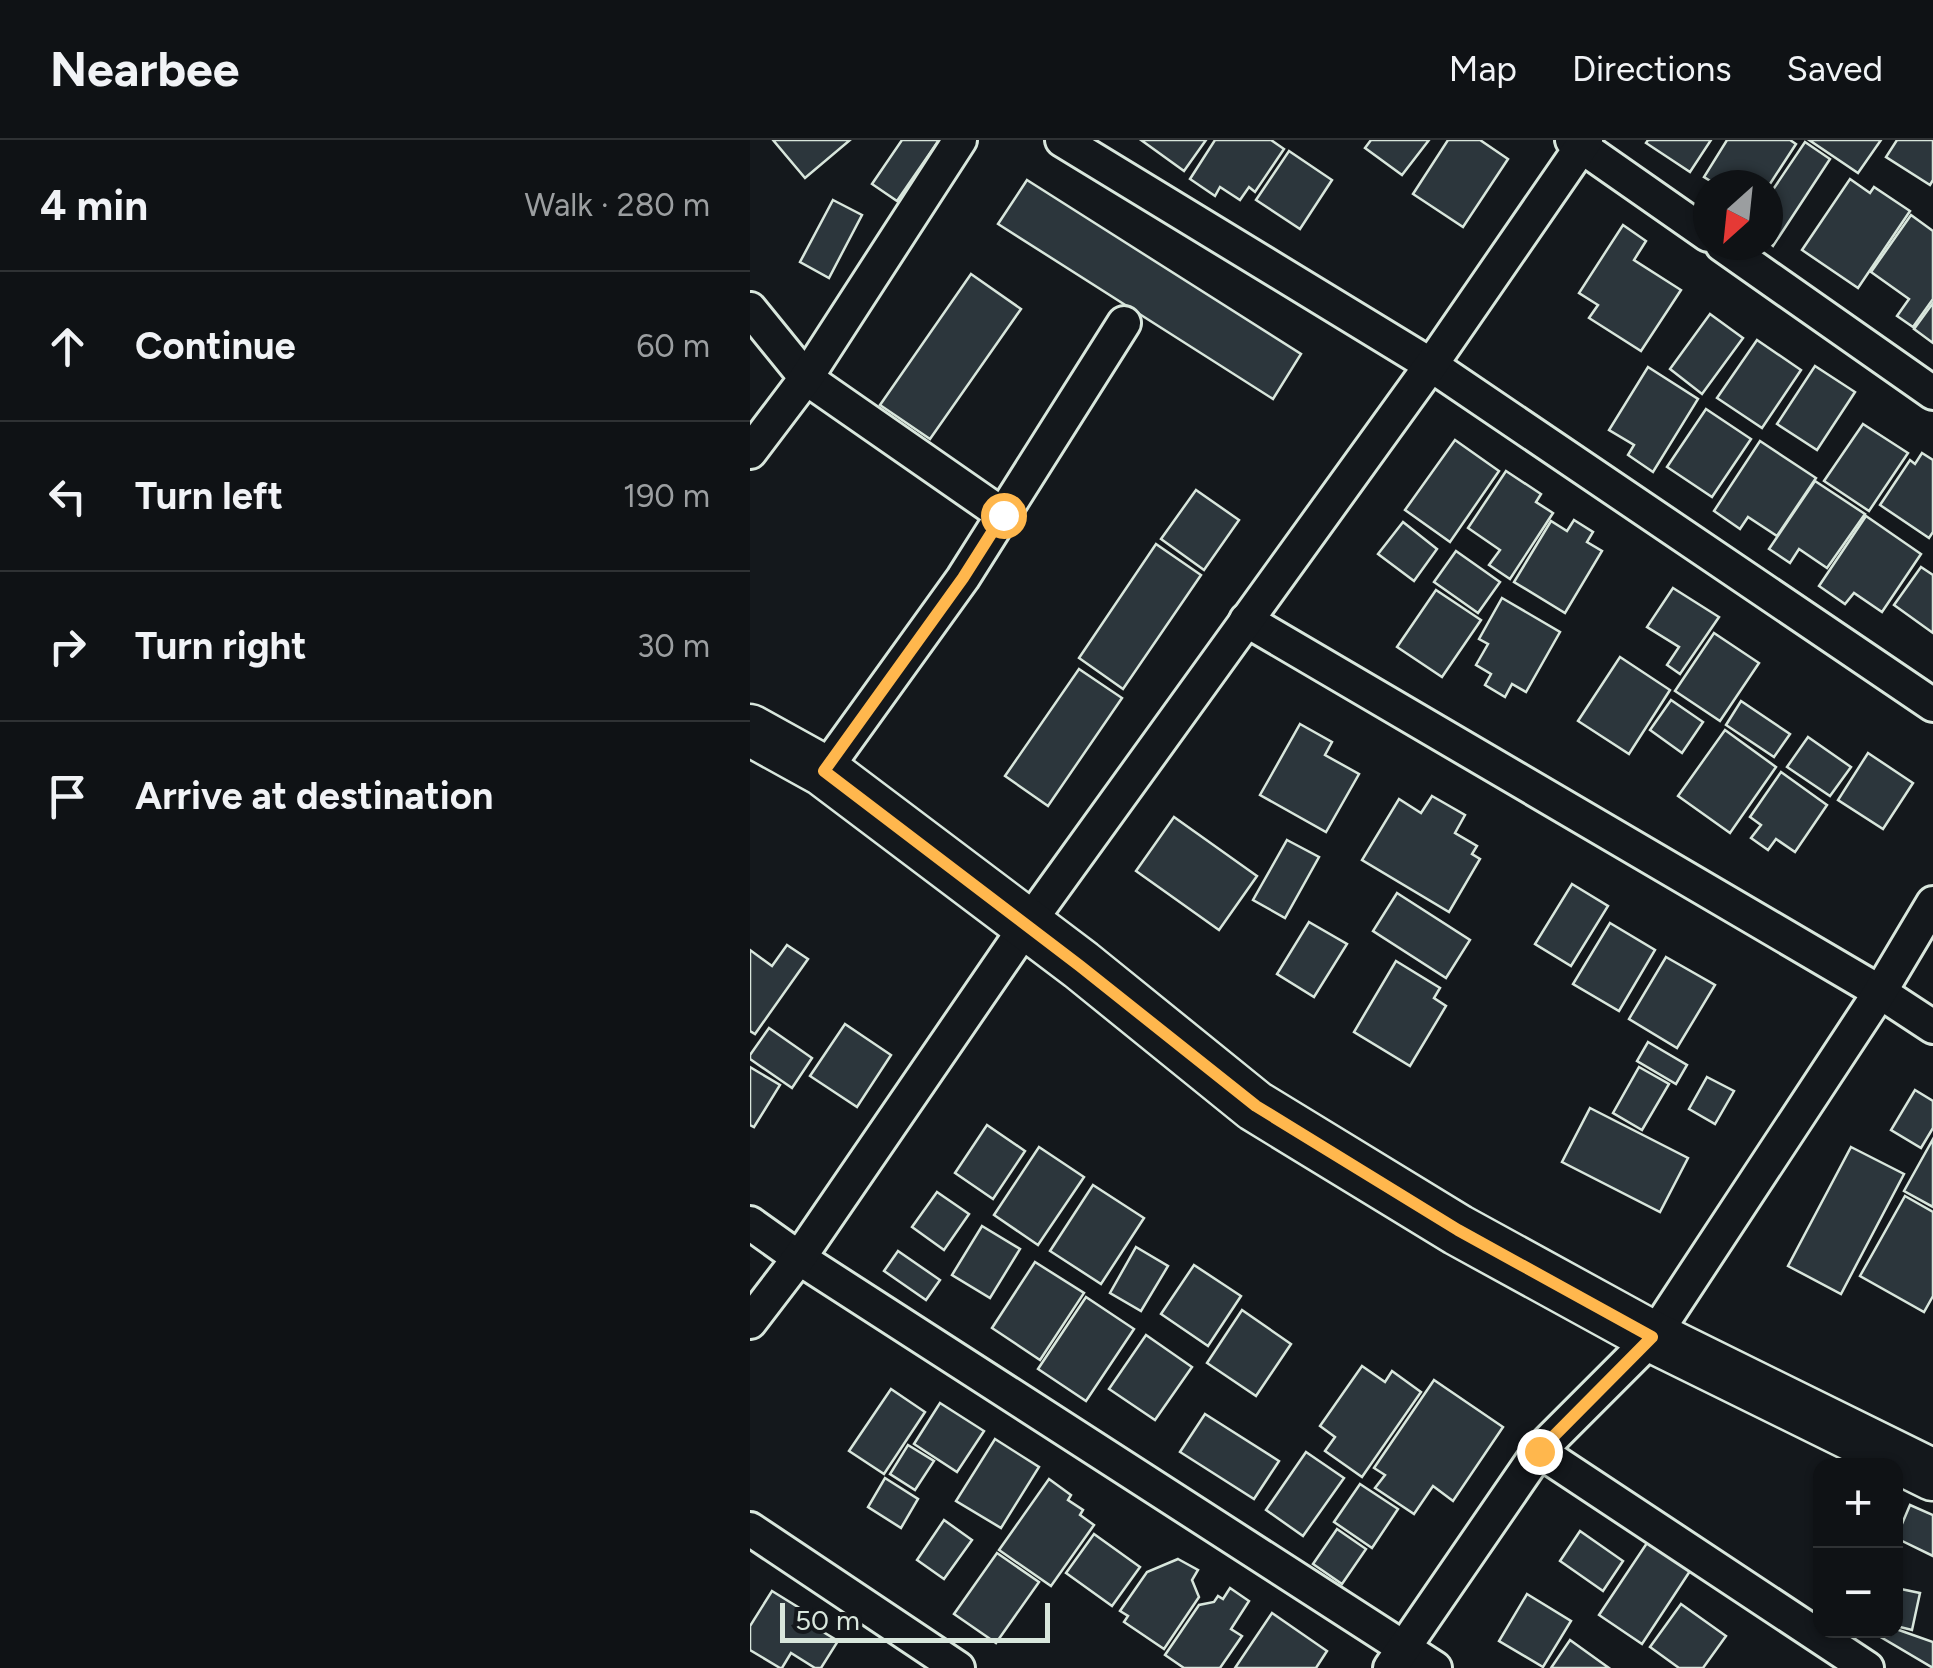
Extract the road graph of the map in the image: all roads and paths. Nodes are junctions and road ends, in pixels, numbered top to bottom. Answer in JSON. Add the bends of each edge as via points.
{"nodes":[{"id":1,"x":960,"y":140,"type":"edge"},
{"id":2,"x":1062,"y":140,"type":"edge"},
{"id":3,"x":1580,"y":142,"type":"edge"},
{"id":4,"x":1693,"y":224,"type":"edge"},
{"id":5,"x":1744,"y":260,"type":"edge"},
{"id":6,"x":750,"y":309,"type":"edge"},
{"id":7,"x":1124,"y":322,"type":"dead end"},
{"id":8,"x":1431,"y":364,"type":"junction"},
{"id":9,"x":806,"y":378,"type":"junction"},
{"id":10,"x":1933,"y":392,"type":"edge"},
{"id":11,"x":750,"y":452,"type":"edge"},
{"id":12,"x":1003,"y":515,"type":"junction"},
{"id":13,"x":1246,"y":620,"type":"junction"},
{"id":14,"x":1933,"y":705,"type":"edge"},
{"id":15,"x":750,"y":730,"type":"edge"},
{"id":16,"x":824,"y":771,"type":"junction"},
{"id":17,"x":1933,"y":903,"type":"edge"},
{"id":18,"x":1027,"y":925,"type":"junction"},
{"id":19,"x":1880,"y":992,"type":"junction"},
{"id":20,"x":1933,"y":1027,"type":"edge"},
{"id":21,"x":750,"y":1223,"type":"edge"},
{"id":22,"x":799,"y":1258,"type":"junction"},
{"id":23,"x":750,"y":1322,"type":"edge"},
{"id":24,"x":1652,"y":1337,"type":"junction"},
{"id":25,"x":1539,"y":1451,"type":"junction"},
{"id":26,"x":1933,"y":1475,"type":"edge"},
{"id":27,"x":750,"y":1529,"type":"edge"},
{"id":28,"x":1397,"y":1657,"type":"edge"},
{"id":29,"x":958,"y":1668,"type":"edge"},
{"id":30,"x":1435,"y":1668,"type":"edge"},
{"id":31,"x":1868,"y":1668,"type":"edge"}],
"edges":[{"from":1,"to":9,"type":"street"},
{"from":2,"to":8,"type":"street"},
{"from":3,"to":4,"type":"street"},
{"from":3,"to":8,"type":"street"},
{"from":5,"to":10,"type":"street"},
{"from":6,"to":9,"type":"street"},
{"from":7,"to":12,"type":"street"},
{"from":8,"to":13,"type":"street"},
{"from":8,"to":14,"type":"street"},
{"from":9,"to":11,"type":"street"},
{"from":9,"to":12,"type":"street"},
{"from":12,"to":16,"type":"street"},
{"from":13,"to":18,"type":"street"},
{"from":13,"to":19,"type":"street"},
{"from":15,"to":16,"type":"main road"},
{"from":16,"to":18,"type":"main road"},
{"from":17,"to":19,"type":"street"},
{"from":18,"to":22,"type":"street"},
{"from":18,"to":24,"type":"main road","via":[[1256,1106],[1458,1230]]},
{"from":19,"to":20,"type":"street"},
{"from":19,"to":24,"type":"street"},
{"from":21,"to":22,"type":"street"},
{"from":22,"to":23,"type":"street"},
{"from":22,"to":28,"type":"street"},
{"from":24,"to":25,"type":"street"},
{"from":24,"to":26,"type":"main road"},
{"from":25,"to":28,"type":"street"},
{"from":25,"to":31,"type":"street"},
{"from":27,"to":29,"type":"street"},
{"from":28,"to":30,"type":"street"}]}
